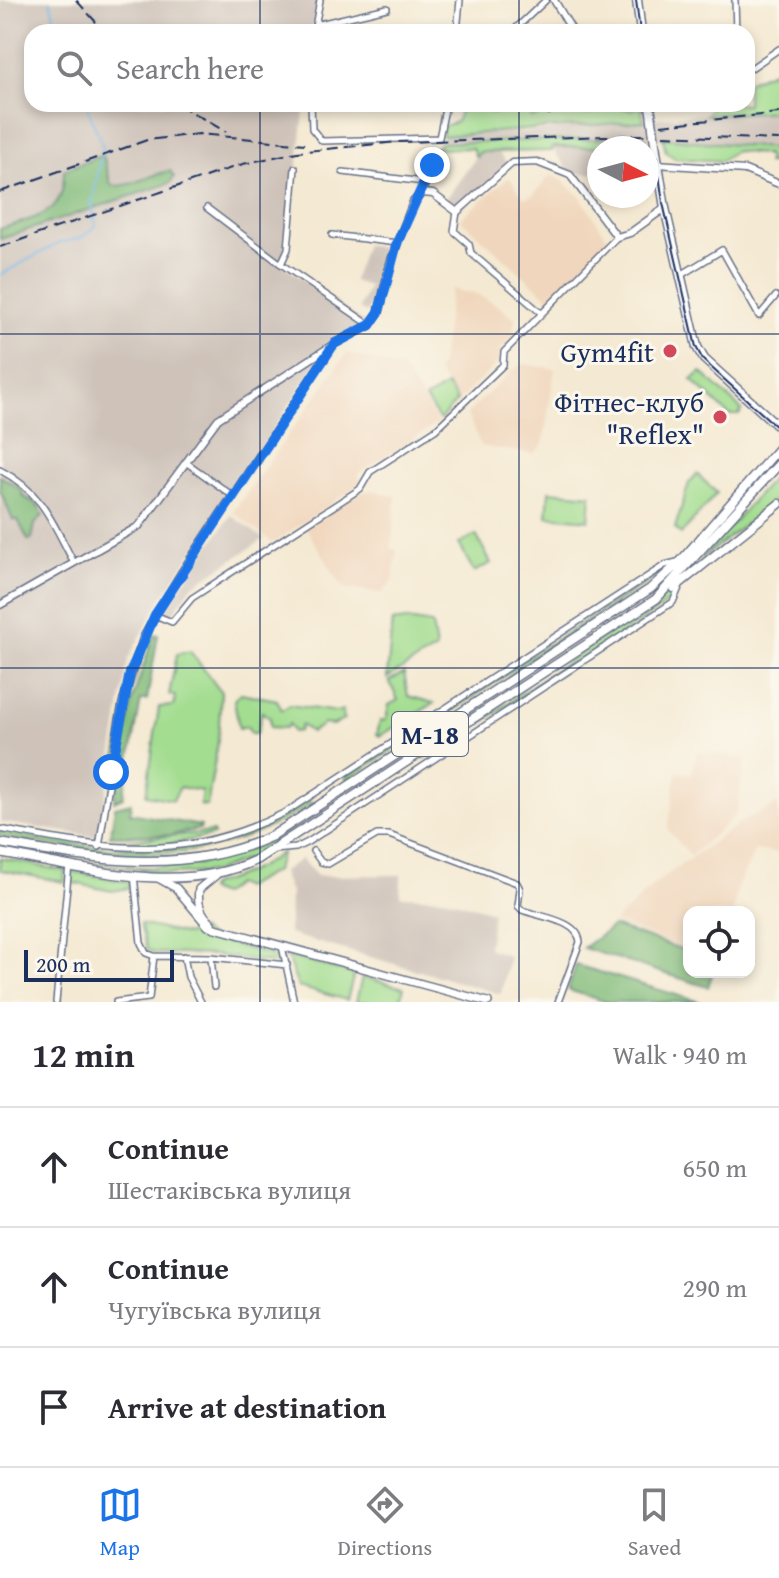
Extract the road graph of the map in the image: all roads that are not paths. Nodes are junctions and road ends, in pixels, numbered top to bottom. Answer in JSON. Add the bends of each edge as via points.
{"nodes":[{"id":1,"x":320,"y":0,"type":"edge"},
{"id":2,"x":460,"y":0,"type":"edge"},
{"id":3,"x":546,"y":0,"type":"edge"},
{"id":4,"x":554,"y":0,"type":"edge"},
{"id":5,"x":637,"y":0,"type":"edge"},
{"id":6,"x":735,"y":0,"type":"edge"},
{"id":7,"x":387,"y":8,"type":"dead end"},
{"id":8,"x":315,"y":24,"type":"edge"},
{"id":9,"x":329,"y":24,"type":"edge"},
{"id":10,"x":458,"y":24,"type":"edge"},
{"id":11,"x":520,"y":24,"type":"edge"},
{"id":12,"x":568,"y":24,"type":"edge"},
{"id":13,"x":640,"y":24,"type":"edge"},
{"id":14,"x":736,"y":24,"type":"edge"},
{"id":15,"x":779,"y":49,"type":"edge"},
{"id":16,"x":755,"y":66,"type":"edge"},
{"id":17,"x":311,"y":112,"type":"edge"},
{"id":18,"x":444,"y":112,"type":"edge"},
{"id":19,"x":651,"y":112,"type":"edge"},
{"id":20,"x":654,"y":136,"type":"edge"},
{"id":21,"x":438,"y":152,"type":"dead end"},
{"id":22,"x":659,"y":164,"type":"edge"},
{"id":23,"x":295,"y":168,"type":"dead end"},
{"id":24,"x":343,"y":172,"type":"dead end"},
{"id":25,"x":659,"y":175,"type":"edge"},
{"id":26,"x":424,"y":182,"type":"junction"},
{"id":27,"x":779,"y":184,"type":"edge"},
{"id":28,"x":422,"y":193,"type":"junction"},
{"id":29,"x":207,"y":208,"type":"dead end"},
{"id":30,"x":665,"y":208,"type":"junction"},
{"id":31,"x":457,"y":212,"type":"junction"},
{"id":32,"x":332,"y":235,"type":"dead end"},
{"id":33,"x":617,"y":237,"type":"junction"},
{"id":34,"x":397,"y":243,"type":"junction"},
{"id":35,"x":281,"y":264,"type":"junction"},
{"id":36,"x":680,"y":275,"type":"junction"},
{"id":37,"x":776,"y":296,"type":"dead end"},
{"id":38,"x":540,"y":312,"type":"junction"},
{"id":39,"x":370,"y":325,"type":"junction"},
{"id":40,"x":334,"y":344,"type":"junction"},
{"id":41,"x":779,"y":427,"type":"edge"},
{"id":42,"x":779,"y":448,"type":"edge"},
{"id":43,"x":187,"y":463,"type":"junction"},
{"id":44,"x":779,"y":464,"type":"edge"},
{"id":45,"x":0,"y":470,"type":"edge"},
{"id":46,"x":233,"y":496,"type":"junction"},
{"id":47,"x":779,"y":504,"type":"edge"},
{"id":48,"x":699,"y":553,"type":"junction"},
{"id":49,"x":710,"y":560,"type":"junction"},
{"id":50,"x":73,"y":561,"type":"junction"},
{"id":51,"x":680,"y":562,"type":"junction"},
{"id":52,"x":681,"y":579,"type":"junction"},
{"id":53,"x":0,"y":605,"type":"edge"},
{"id":54,"x":155,"y":615,"type":"junction"},
{"id":55,"x":0,"y":829,"type":"edge"},
{"id":56,"x":0,"y":843,"type":"edge"},
{"id":57,"x":99,"y":847,"type":"junction"},
{"id":58,"x":273,"y":850,"type":"junction"},
{"id":59,"x":313,"y":851,"type":"dead end"},
{"id":60,"x":0,"y":853,"type":"edge"},
{"id":61,"x":69,"y":865,"type":"junction"},
{"id":62,"x":134,"y":874,"type":"junction"},
{"id":63,"x":216,"y":875,"type":"junction"},
{"id":64,"x":153,"y":876,"type":"junction"},
{"id":65,"x":219,"y":929,"type":"junction"},
{"id":66,"x":282,"y":945,"type":"junction"},
{"id":67,"x":154,"y":956,"type":"junction"},
{"id":68,"x":184,"y":956,"type":"junction"},
{"id":69,"x":211,"y":957,"type":"junction"},
{"id":70,"x":287,"y":965,"type":"junction"},
{"id":71,"x":214,"y":987,"type":"dead end"},
{"id":72,"x":56,"y":1002,"type":"edge"},
{"id":73,"x":116,"y":1002,"type":"edge"},
{"id":74,"x":201,"y":1002,"type":"edge"},
{"id":75,"x":294,"y":1002,"type":"edge"},
{"id":76,"x":488,"y":1002,"type":"edge"},
{"id":77,"x":558,"y":1002,"type":"edge"}],
"edges":[{"from":1,"to":8,"type":"street"},
{"from":2,"to":10,"type":"street"},
{"from":3,"to":11,"type":"street"},
{"from":4,"to":12,"type":"street"},
{"from":5,"to":13,"type":"main road"},
{"from":6,"to":14,"type":"street"},
{"from":7,"to":9,"type":"street"},
{"from":15,"to":16,"type":"street"},
{"from":17,"to":18,"type":"street","via":[[312,129],[322,141],[439,138]]},
{"from":19,"to":20,"type":"main road","bridge":true},
{"from":21,"to":26,"type":"street"},
{"from":22,"to":27,"type":"street","via":[[734,168]]},
{"from":23,"to":35,"type":"street","via":[[288,249]]},
{"from":24,"to":26,"type":"street"},
{"from":25,"to":30,"type":"main road"},
{"from":26,"to":28,"type":"street"},
{"from":28,"to":31,"type":"street","via":[[433,194]]},
{"from":28,"to":34,"type":"street","via":[[413,202]]},
{"from":29,"to":35,"type":"street"},
{"from":30,"to":33,"type":"street"},
{"from":30,"to":36,"type":"main road"},
{"from":31,"to":33,"type":"street","via":[[512,163],[537,162],[570,175]]},
{"from":31,"to":38,"type":"street","via":[[454,231],[471,253]]},
{"from":32,"to":34,"type":"street"},
{"from":33,"to":38,"type":"street"},
{"from":34,"to":39,"type":"street","via":[[379,312]]},
{"from":35,"to":39,"type":"street"},
{"from":36,"to":37,"type":"street","via":[[722,250],[759,316]]},
{"from":36,"to":41,"type":"main road","via":[[701,356]]},
{"from":38,"to":54,"type":"street","via":[[504,352],[503,365],[435,430],[370,472],[360,489],[192,598],[172,622]]},
{"from":39,"to":40,"type":"street"},
{"from":40,"to":43,"type":"street","via":[[218,419]]},
{"from":40,"to":46,"type":"street"},
{"from":42,"to":51,"type":"main road","number":"М-18"},
{"from":43,"to":46,"type":"street"},
{"from":43,"to":50,"type":"street","via":[[147,519]]},
{"from":44,"to":48,"type":"main road"},
{"from":45,"to":50,"type":"street","via":[[26,483],[40,499]]},
{"from":46,"to":54,"type":"street"},
{"from":47,"to":49,"type":"main road"},
{"from":48,"to":49,"type":"main road","via":[[699,561]]},
{"from":48,"to":52,"type":"main road"},
{"from":49,"to":52,"type":"main road"},
{"from":50,"to":53,"type":"street"},
{"from":51,"to":56,"type":"main road","number":"М-18","via":[[610,616],[260,841],[154,863]]},
{"from":51,"to":57,"type":"street","via":[[665,565],[263,823],[229,837],[175,847]]},
{"from":52,"to":58,"type":"main road","number":"М-18"},
{"from":52,"to":58,"type":"street","via":[[673,602],[308,842]]},
{"from":54,"to":57,"type":"street","via":[[122,703]]},
{"from":55,"to":57,"type":"street"},
{"from":58,"to":63,"type":"main road","number":"М-18"},
{"from":59,"to":77,"type":"street","via":[[328,864],[377,835],[389,835],[517,883],[522,910],[573,927],[579,934]]},
{"from":60,"to":61,"type":"main road","number":"М-18"},
{"from":61,"to":62,"type":"main road","number":"М-18"},
{"from":61,"to":72,"type":"street"},
{"from":62,"to":64,"type":"main road","number":"М-18"},
{"from":62,"to":67,"type":"street","via":[[141,943]]},
{"from":63,"to":64,"type":"main road","number":"М-18"},
{"from":63,"to":65,"type":"main road","via":[[199,889],[198,902],[204,917]]},
{"from":64,"to":65,"type":"main road","via":[[176,888],[202,922]]},
{"from":65,"to":66,"type":"main road"},
{"from":66,"to":70,"type":"street"},
{"from":66,"to":76,"type":"main road"},
{"from":67,"to":68,"type":"street"},
{"from":67,"to":73,"type":"street","via":[[149,998]]},
{"from":68,"to":69,"type":"street"},
{"from":68,"to":74,"type":"street"},
{"from":69,"to":70,"type":"street"},
{"from":69,"to":71,"type":"street"},
{"from":70,"to":75,"type":"street"}]}
